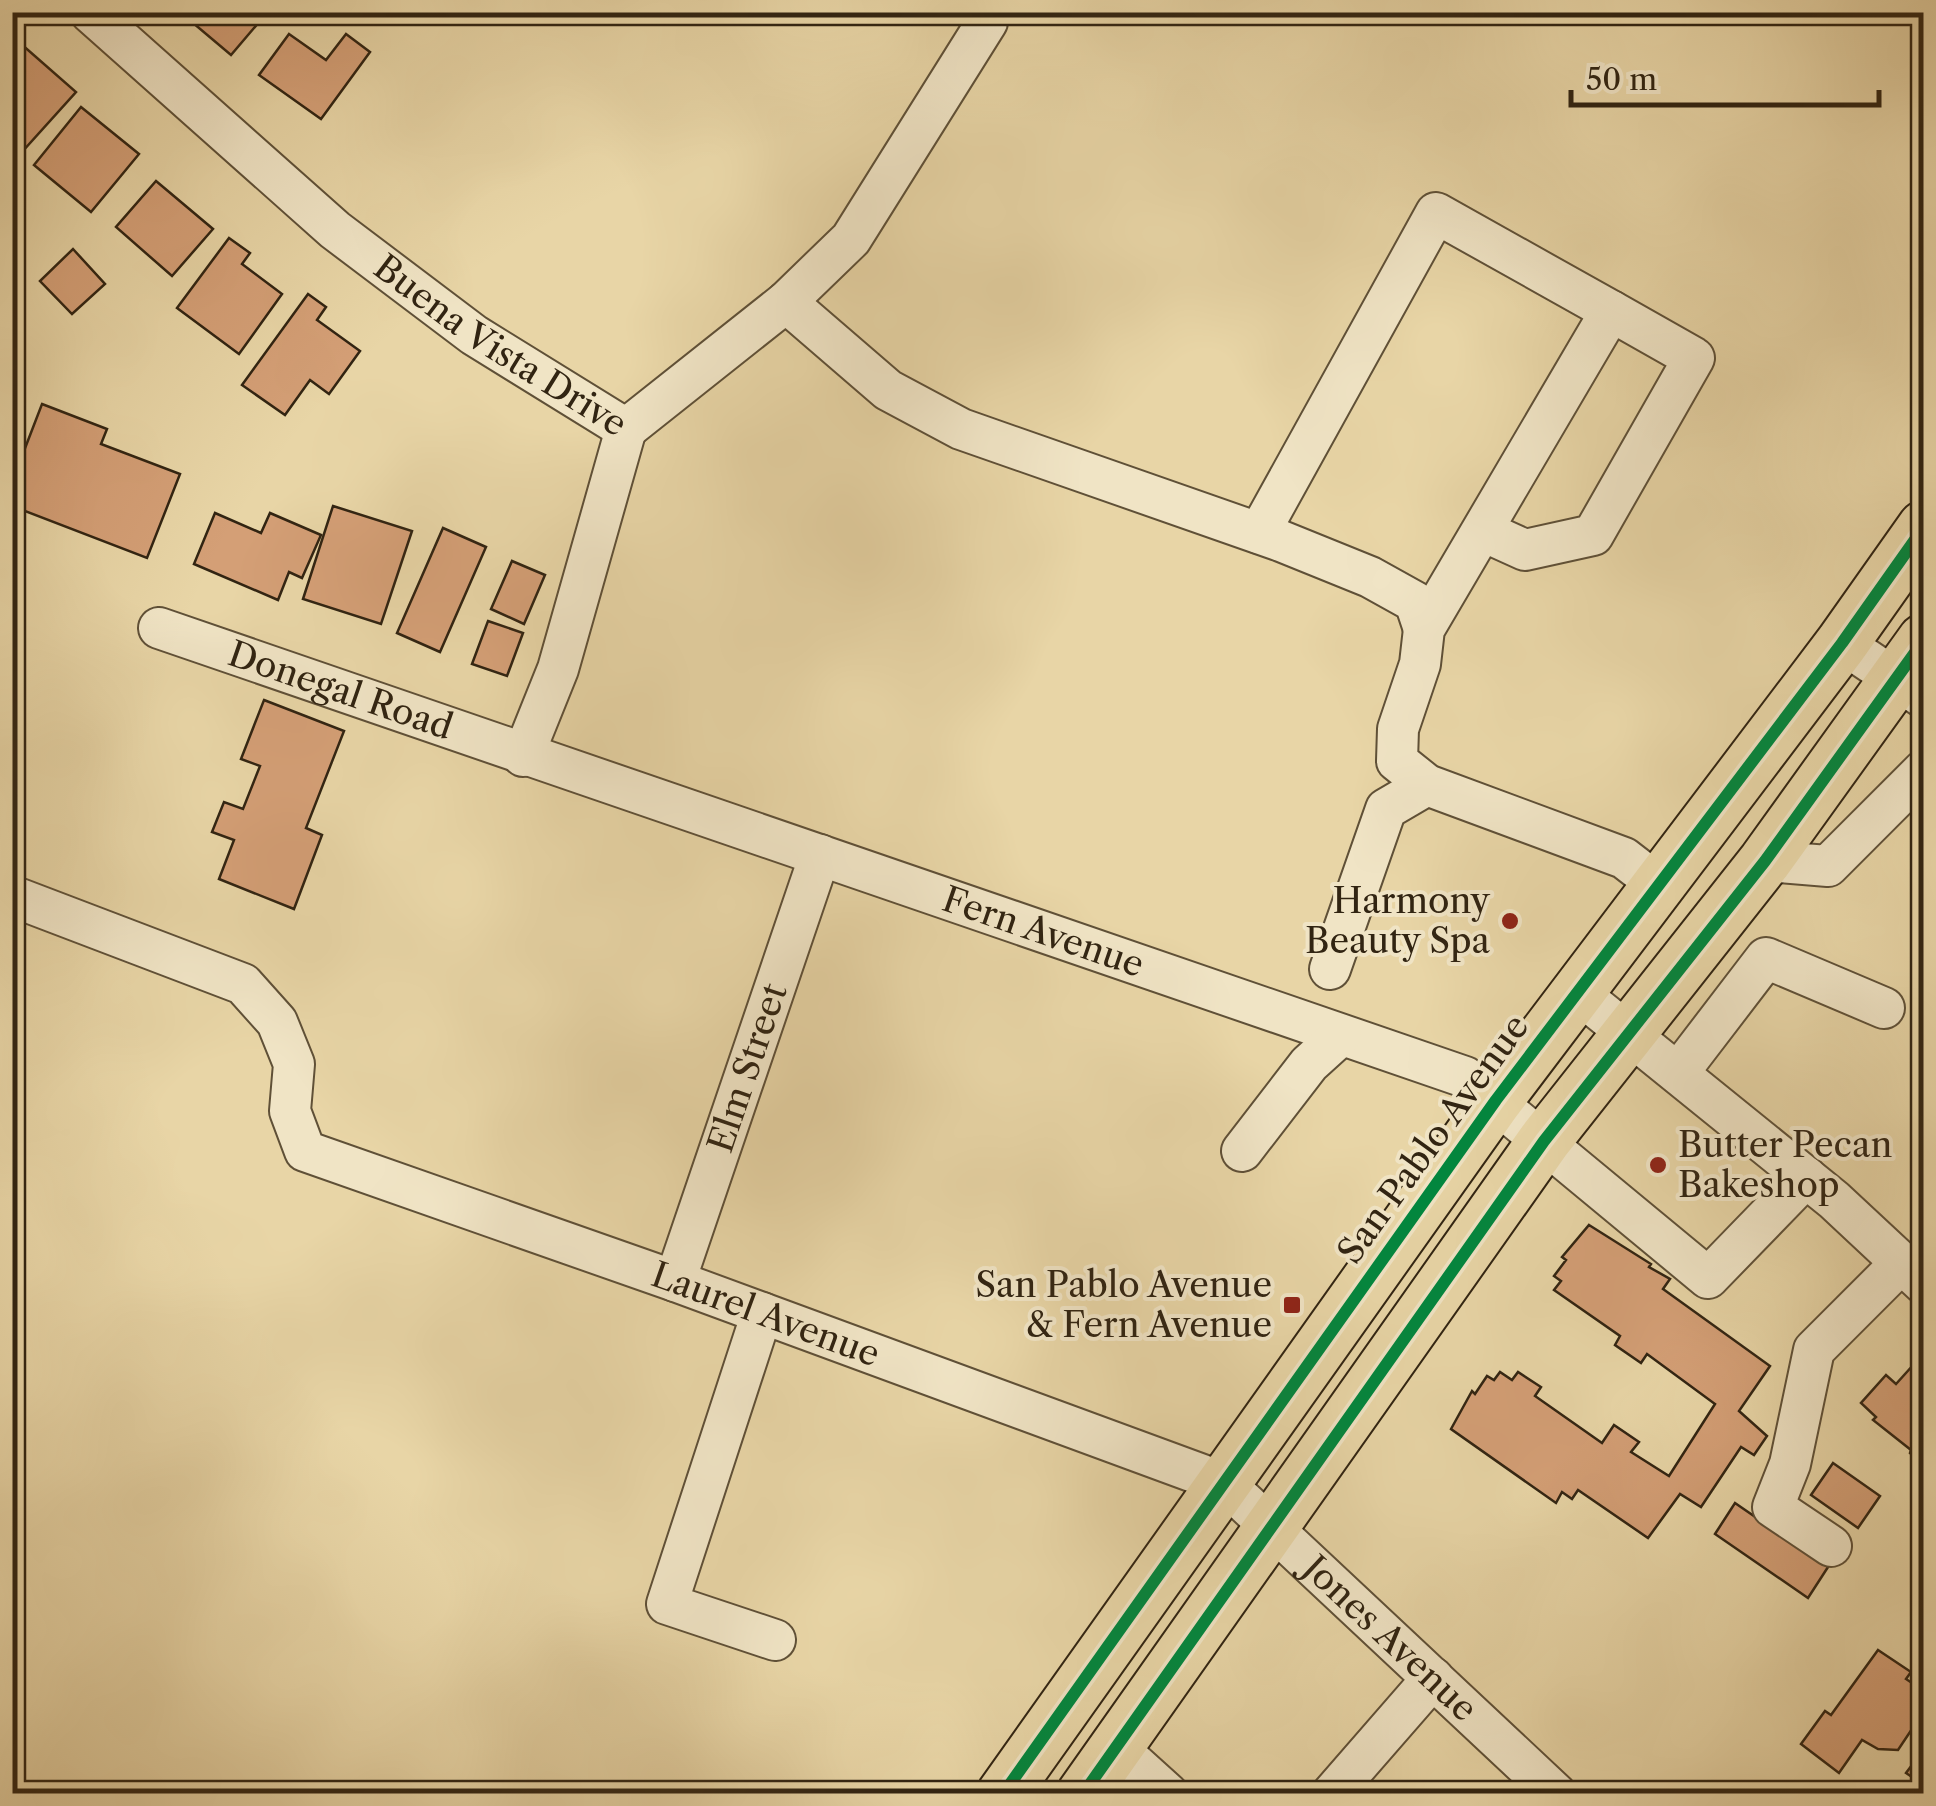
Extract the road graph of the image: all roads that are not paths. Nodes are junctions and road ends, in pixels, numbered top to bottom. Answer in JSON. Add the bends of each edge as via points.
{"nodes":[{"id":1,"x":90,"y":12,"type":"edge"},
{"id":2,"x":987,"y":12,"type":"edge"},
{"id":3,"x":786,"y":302,"type":"junction"},
{"id":4,"x":1611,"y":311,"type":"junction"},
{"id":5,"x":626,"y":429,"type":"junction"},
{"id":6,"x":1924,"y":528,"type":"edge"},
{"id":7,"x":1483,"y":531,"type":"junction"},
{"id":8,"x":1259,"y":533,"type":"junction"},
{"id":9,"x":159,"y":628,"type":"dead end"},
{"id":10,"x":1424,"y":628,"type":"junction"},
{"id":11,"x":1842,"y":643,"type":"junction"},
{"id":12,"x":1915,"y":672,"type":"edge"},
{"id":13,"x":523,"y":756,"type":"junction"},
{"id":14,"x":1924,"y":770,"type":"edge"},
{"id":15,"x":1427,"y":785,"type":"junction"},
{"id":16,"x":820,"y":855,"type":"junction"},
{"id":17,"x":1765,"y":861,"type":"junction"},
{"id":18,"x":1659,"y":885,"type":"junction"},
{"id":19,"x":12,"y":896,"type":"edge"},
{"id":20,"x":1330,"y":970,"type":"dead end"},
{"id":21,"x":1577,"y":992,"type":"junction"},
{"id":22,"x":1884,"y":1008,"type":"dead end"},
{"id":23,"x":1628,"y":1033,"type":"junction"},
{"id":24,"x":1341,"y":1035,"type":"junction"},
{"id":25,"x":1678,"y":1072,"type":"junction"},
{"id":26,"x":1496,"y":1100,"type":"junction"},
{"id":27,"x":1544,"y":1141,"type":"junction"},
{"id":28,"x":1242,"y":1150,"type":"dead end"},
{"id":29,"x":1806,"y":1176,"type":"junction"},
{"id":30,"x":1912,"y":1273,"type":"edge"},
{"id":31,"x":675,"y":1282,"type":"junction"},
{"id":32,"x":762,"y":1313,"type":"junction"},
{"id":33,"x":1224,"y":1482,"type":"junction"},
{"id":34,"x":1271,"y":1525,"type":"junction"},
{"id":35,"x":1831,"y":1546,"type":"dead end"},
{"id":36,"x":774,"y":1640,"type":"dead end"},
{"id":37,"x":1433,"y":1678,"type":"junction"},
{"id":38,"x":1116,"y":1746,"type":"junction"},
{"id":39,"x":1003,"y":1794,"type":"edge"},
{"id":40,"x":1083,"y":1794,"type":"edge"},
{"id":41,"x":1168,"y":1794,"type":"edge"},
{"id":42,"x":1332,"y":1794,"type":"edge"},
{"id":43,"x":1556,"y":1794,"type":"edge"}],
"edges":[{"from":1,"to":5,"type":"street","name":"Buena Vista Drive","via":[[335,230],[474,335]]},
{"from":2,"to":3,"type":"street","name":"Buena Vista Drive","via":[[987,22],[851,239]]},
{"from":3,"to":5,"type":"street","name":"Buena Vista Drive"},
{"from":3,"to":8,"type":"street","via":[[888,390],[961,429]]},
{"from":4,"to":7,"type":"street"},
{"from":4,"to":7,"type":"street","via":[[1694,358],[1593,535],[1525,550]]},
{"from":4,"to":8,"type":"street","via":[[1436,213]]},
{"from":5,"to":13,"type":"street","via":[[558,669]]},
{"from":6,"to":11,"type":"main road","name":"San Pablo Avenue"},
{"from":7,"to":10,"type":"street"},
{"from":8,"to":10,"type":"street","via":[[1415,602]]},
{"from":9,"to":13,"type":"street","name":"Donegal Road"},
{"from":10,"to":15,"type":"street","via":[[1420,664],[1398,728],[1398,761]]},
{"from":11,"to":12,"type":"street"},
{"from":11,"to":18,"type":"main road","name":"San Pablo Avenue"},
{"from":12,"to":17,"type":"main road"},
{"from":13,"to":16,"type":"street","name":"Fern Avenue"},
{"from":14,"to":17,"type":"street","via":[[1828,866]]},
{"from":15,"to":18,"type":"street","via":[[1624,858]]},
{"from":15,"to":20,"type":"street","via":[[1386,809]]},
{"from":16,"to":24,"type":"street","name":"Fern Avenue"},
{"from":16,"to":31,"type":"street","name":"Elm Street"},
{"from":17,"to":23,"type":"main road"},
{"from":18,"to":21,"type":"main road","name":"San Pablo Avenue"},
{"from":19,"to":31,"type":"street","name":"Laurel Avenue","via":[[243,984],[277,1022],[294,1064],[290,1111],[306,1151]]},
{"from":21,"to":23,"type":"street"},
{"from":21,"to":26,"type":"main road","name":"San Pablo Avenue"},
{"from":22,"to":25,"type":"street","via":[[1766,958]]},
{"from":23,"to":25,"type":"street"},
{"from":23,"to":27,"type":"main road"},
{"from":24,"to":26,"type":"street","name":"Fern Avenue","via":[[1465,1077]]},
{"from":24,"to":28,"type":"street","via":[[1309,1064]]},
{"from":25,"to":29,"type":"street"},
{"from":26,"to":27,"type":"street","name":"Fern Avenue"},
{"from":26,"to":33,"type":"main road","name":"San Pablo Avenue"},
{"from":27,"to":29,"type":"street","name":"Fern Avenue","via":[[1708,1278]]},
{"from":27,"to":34,"type":"main road"},
{"from":29,"to":30,"type":"street"},
{"from":30,"to":35,"type":"street","via":[[1814,1350],[1790,1464],[1773,1507]]},
{"from":31,"to":32,"type":"street","name":"Laurel Avenue"},
{"from":32,"to":33,"type":"street","name":"Laurel Avenue"},
{"from":32,"to":36,"type":"street","via":[[667,1604]]},
{"from":33,"to":34,"type":"street","name":"Jones Avenue"},
{"from":33,"to":39,"type":"main road","name":"San Pablo Avenue"},
{"from":34,"to":37,"type":"street","name":"Jones Avenue"},
{"from":34,"to":38,"type":"main road"},
{"from":37,"to":42,"type":"street"},
{"from":37,"to":43,"type":"street","name":"Jones Avenue"},
{"from":38,"to":40,"type":"main road"},
{"from":38,"to":41,"type":"street"}]}
